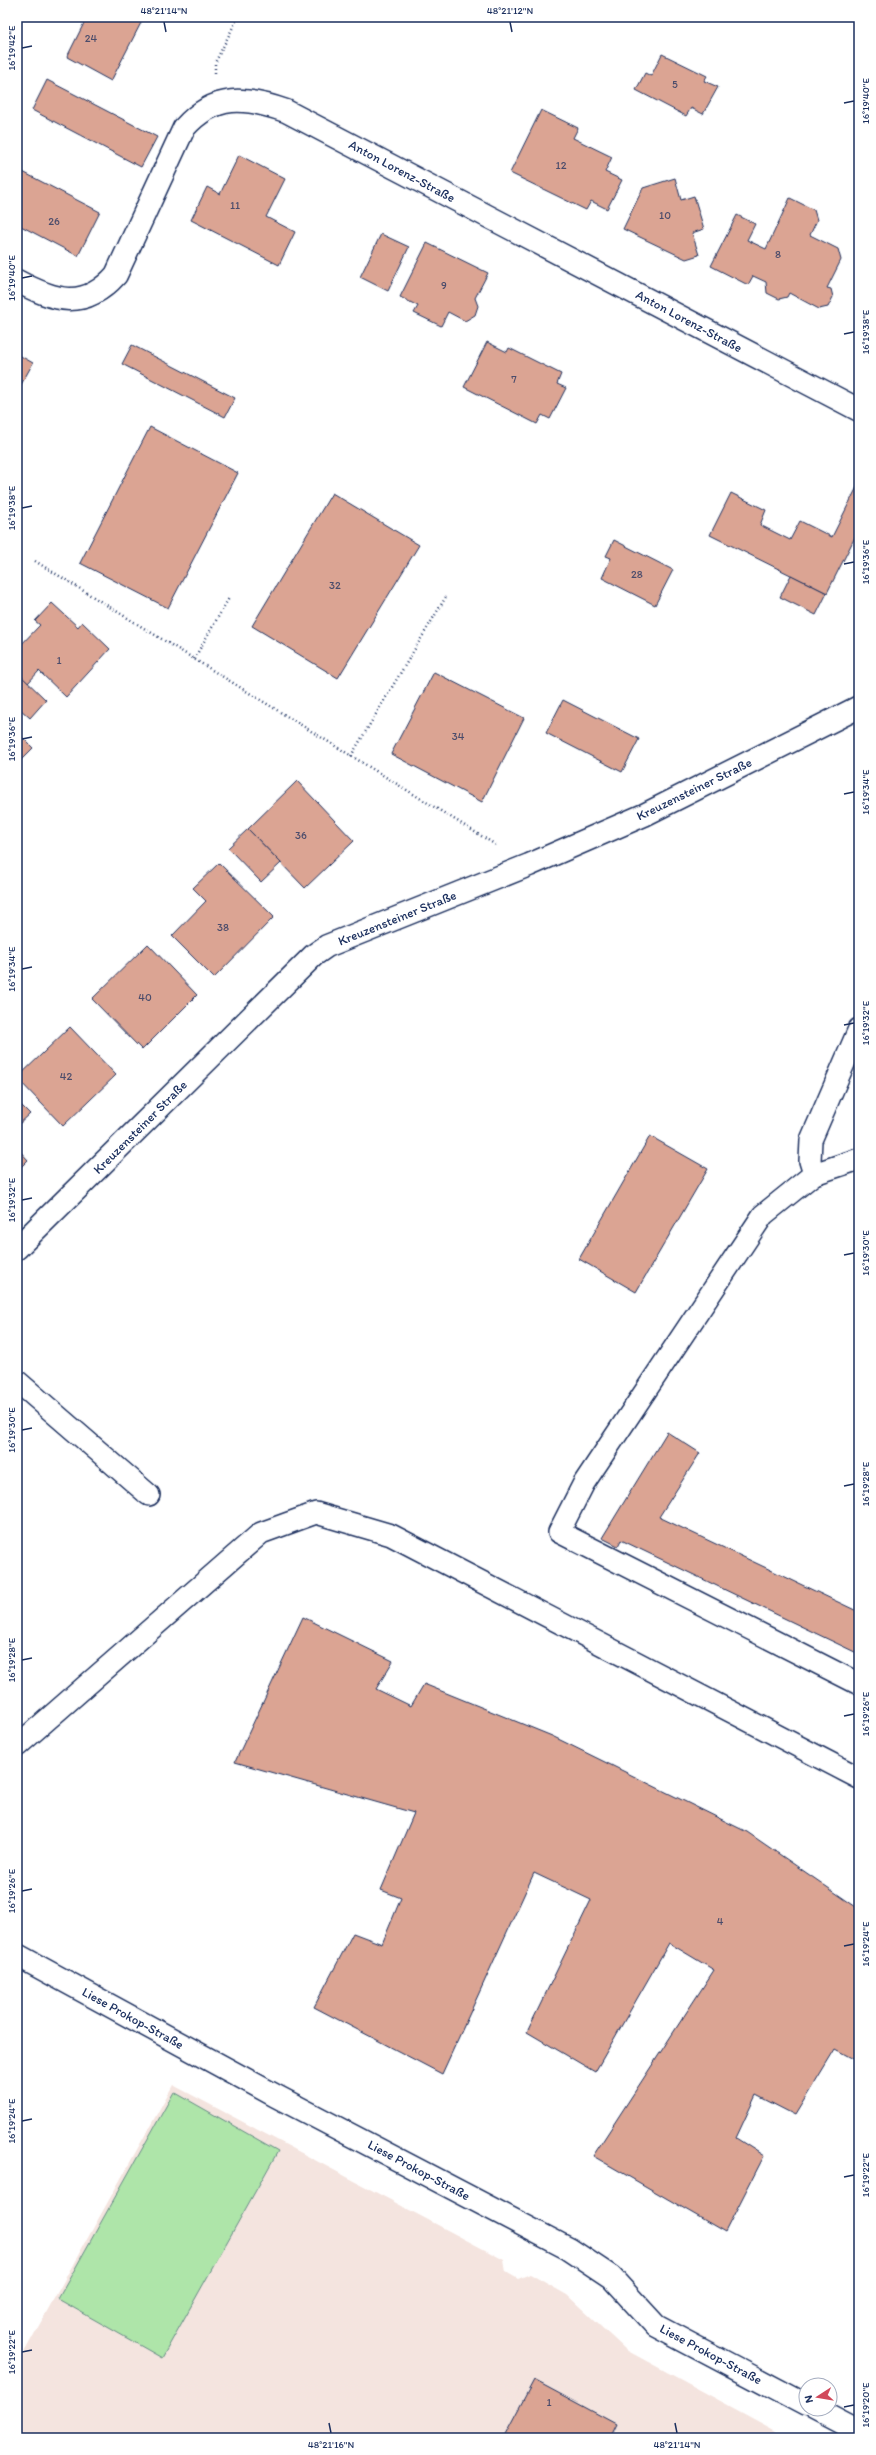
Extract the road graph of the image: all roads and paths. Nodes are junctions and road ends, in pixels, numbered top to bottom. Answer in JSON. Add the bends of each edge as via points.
{"nodes":[{"id":1,"x":238,"y":17,"type":"edge"},
{"id":2,"x":215,"y":104,"type":"junction"},
{"id":3,"x":17,"y":281,"type":"edge"},
{"id":4,"x":859,"y":410,"type":"edge"},
{"id":5,"x":36,"y":561,"type":"dead end"},
{"id":6,"x":447,"y":595,"type":"dead end"},
{"id":7,"x":229,"y":598,"type":"dead end"},
{"id":8,"x":194,"y":659,"type":"junction"},
{"id":9,"x":859,"y":707,"type":"edge"},
{"id":10,"x":351,"y":756,"type":"junction"},
{"id":11,"x":529,"y":865,"type":"junction"},
{"id":12,"x":859,"y":1029,"type":"edge"},
{"id":13,"x":859,"y":1159,"type":"edge"},
{"id":14,"x":814,"y":1174,"type":"junction"},
{"id":15,"x":17,"y":1248,"type":"edge"},
{"id":16,"x":17,"y":1381,"type":"edge"},
{"id":17,"x":149,"y":1495,"type":"dead end"},
{"id":18,"x":859,"y":1684,"type":"edge"},
{"id":19,"x":17,"y":1746,"type":"edge"},
{"id":20,"x":859,"y":1778,"type":"edge"},
{"id":21,"x":17,"y":1955,"type":"edge"},
{"id":22,"x":798,"y":2400,"type":"edge"},
{"id":23,"x":830,"y":2417,"type":"edge"},
{"id":24,"x":859,"y":2432,"type":"edge"}],
"edges":[{"from":1,"to":2,"type":"path","via":[[215,63]]},
{"from":2,"to":3,"type":"street","name":"Anton Lorenz-Straße","via":[[193,118],[184,128],[116,275],[105,287],[84,299],[66,300],[37,292]]},
{"from":2,"to":4,"type":"street","name":"Anton Lorenz-Straße","via":[[245,100],[286,111]]},
{"from":5,"to":8,"type":"path"},
{"from":6,"to":10,"type":"path"},
{"from":7,"to":8,"type":"path"},
{"from":8,"to":10,"type":"path"},
{"from":9,"to":11,"type":"street","name":"Kreuzensteiner Straße","via":[[644,815]]},
{"from":10,"to":11,"type":"path"},
{"from":11,"to":15,"type":"street","name":"Kreuzensteiner Straße","via":[[348,936],[314,955]]},
{"from":12,"to":14,"type":"lane","via":[[811,1140],[810,1161]]},
{"from":13,"to":14,"type":"lane"},
{"from":14,"to":18,"type":"lane","via":[[763,1215],[584,1483],[559,1532]]},
{"from":16,"to":17,"type":"lane"},
{"from":19,"to":20,"type":"lane","via":[[261,1533],[316,1514],[390,1535]]},
{"from":21,"to":22,"type":"street","name":"Liese Prokop-Straße","via":[[276,2096],[569,2250],[611,2277],[656,2326]]},
{"from":23,"to":24,"type":"street"}]}
